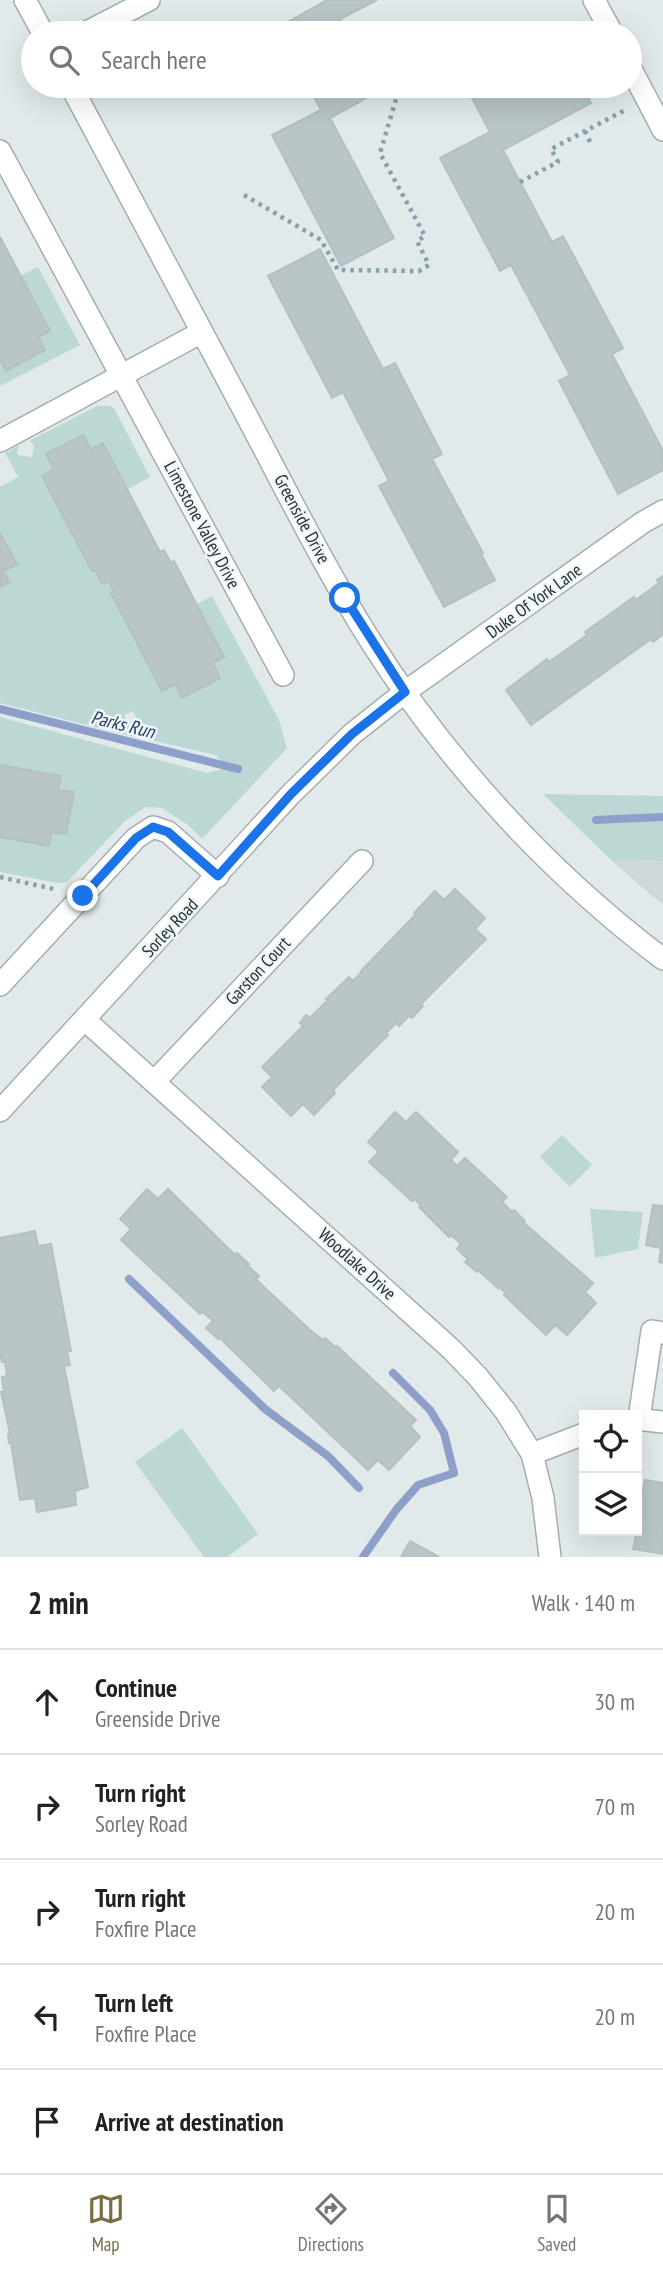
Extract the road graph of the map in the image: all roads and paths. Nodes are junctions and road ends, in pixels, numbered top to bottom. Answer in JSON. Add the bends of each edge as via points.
{"nodes":[{"id":1,"x":25,"y":0,"type":"edge"},
{"id":2,"x":149,"y":0,"type":"edge"},
{"id":3,"x":594,"y":0,"type":"edge"},
{"id":4,"x":36,"y":21,"type":"edge"},
{"id":5,"x":108,"y":21,"type":"edge"},
{"id":6,"x":605,"y":21,"type":"edge"},
{"id":7,"x":642,"y":91,"type":"edge"},
{"id":8,"x":77,"y":98,"type":"edge"},
{"id":9,"x":396,"y":98,"type":"edge"},
{"id":10,"x":646,"y":99,"type":"junction"},
{"id":11,"x":663,"y":130,"type":"edge"},
{"id":12,"x":585,"y":131,"type":"junction"},
{"id":13,"x":590,"y":142,"type":"dead end"},
{"id":14,"x":0,"y":151,"type":"edge"},
{"id":15,"x":520,"y":182,"type":"dead end"},
{"id":16,"x":244,"y":195,"type":"dead end"},
{"id":17,"x":202,"y":332,"type":"junction"},
{"id":18,"x":121,"y":375,"type":"junction"},
{"id":19,"x":0,"y":441,"type":"edge"},
{"id":20,"x":663,"y":510,"type":"edge"},
{"id":21,"x":283,"y":675,"type":"dead end"},
{"id":22,"x":405,"y":692,"type":"junction"},
{"id":23,"x":362,"y":861,"type":"dead end"},
{"id":24,"x":218,"y":876,"type":"junction"},
{"id":25,"x":0,"y":877,"type":"edge"},
{"id":26,"x":83,"y":896,"type":"junction"},
{"id":27,"x":663,"y":959,"type":"edge"},
{"id":28,"x":0,"y":985,"type":"edge"},
{"id":29,"x":85,"y":1020,"type":"junction"},
{"id":30,"x":155,"y":1082,"type":"junction"},
{"id":31,"x":0,"y":1111,"type":"edge"},
{"id":32,"x":663,"y":1333,"type":"edge"},
{"id":33,"x":639,"y":1410,"type":"edge"},
{"id":34,"x":642,"y":1419,"type":"edge"},
{"id":35,"x":663,"y":1422,"type":"edge"},
{"id":36,"x":579,"y":1436,"type":"edge"},
{"id":37,"x":532,"y":1454,"type":"junction"},
{"id":38,"x":550,"y":1557,"type":"edge"}],
"edges":[{"from":1,"to":4,"type":"street"},
{"from":2,"to":5,"type":"street"},
{"from":3,"to":6,"type":"street"},
{"from":7,"to":10,"type":"street"},
{"from":8,"to":17,"type":"street","name":"Greenside Drive"},
{"from":9,"to":16,"type":"path","via":[[380,153],[425,236],[416,241],[429,265],[419,271],[338,270],[321,240]]},
{"from":10,"to":11,"type":"street"},
{"from":10,"to":12,"type":"path"},
{"from":12,"to":13,"type":"path"},
{"from":12,"to":15,"type":"path","via":[[551,149],[558,162]]},
{"from":14,"to":18,"type":"street","name":"Limestone Valley Drive"},
{"from":17,"to":18,"type":"street"},
{"from":17,"to":22,"type":"street","name":"Greenside Drive","via":[[333,576]]},
{"from":18,"to":19,"type":"street"},
{"from":18,"to":21,"type":"street","name":"Limestone Valley Drive"},
{"from":20,"to":22,"type":"street","name":"Duke Of York Lane"},
{"from":22,"to":24,"type":"street","name":"Sorley Road","via":[[352,734],[291,794]]},
{"from":22,"to":27,"type":"street","name":"Greenside Drive","via":[[459,762],[527,837],[603,911]]},
{"from":23,"to":30,"type":"street","name":"Garston Court"},
{"from":24,"to":26,"type":"street","via":[[168,832],[153,827],[136,838]]},
{"from":24,"to":29,"type":"street","name":"Sorley Road"},
{"from":25,"to":26,"type":"path"},
{"from":26,"to":28,"type":"street"},
{"from":29,"to":30,"type":"street","name":"Woodlake Drive"},
{"from":29,"to":31,"type":"street","name":"Sorley Road"},
{"from":30,"to":37,"type":"street","name":"Woodlake Drive","via":[[451,1349],[506,1412]]},
{"from":32,"to":33,"type":"street","via":[[652,1331]]},
{"from":34,"to":35,"type":"street"},
{"from":36,"to":37,"type":"street"},
{"from":37,"to":38,"type":"street","name":"Woodlake Drive"}]}
